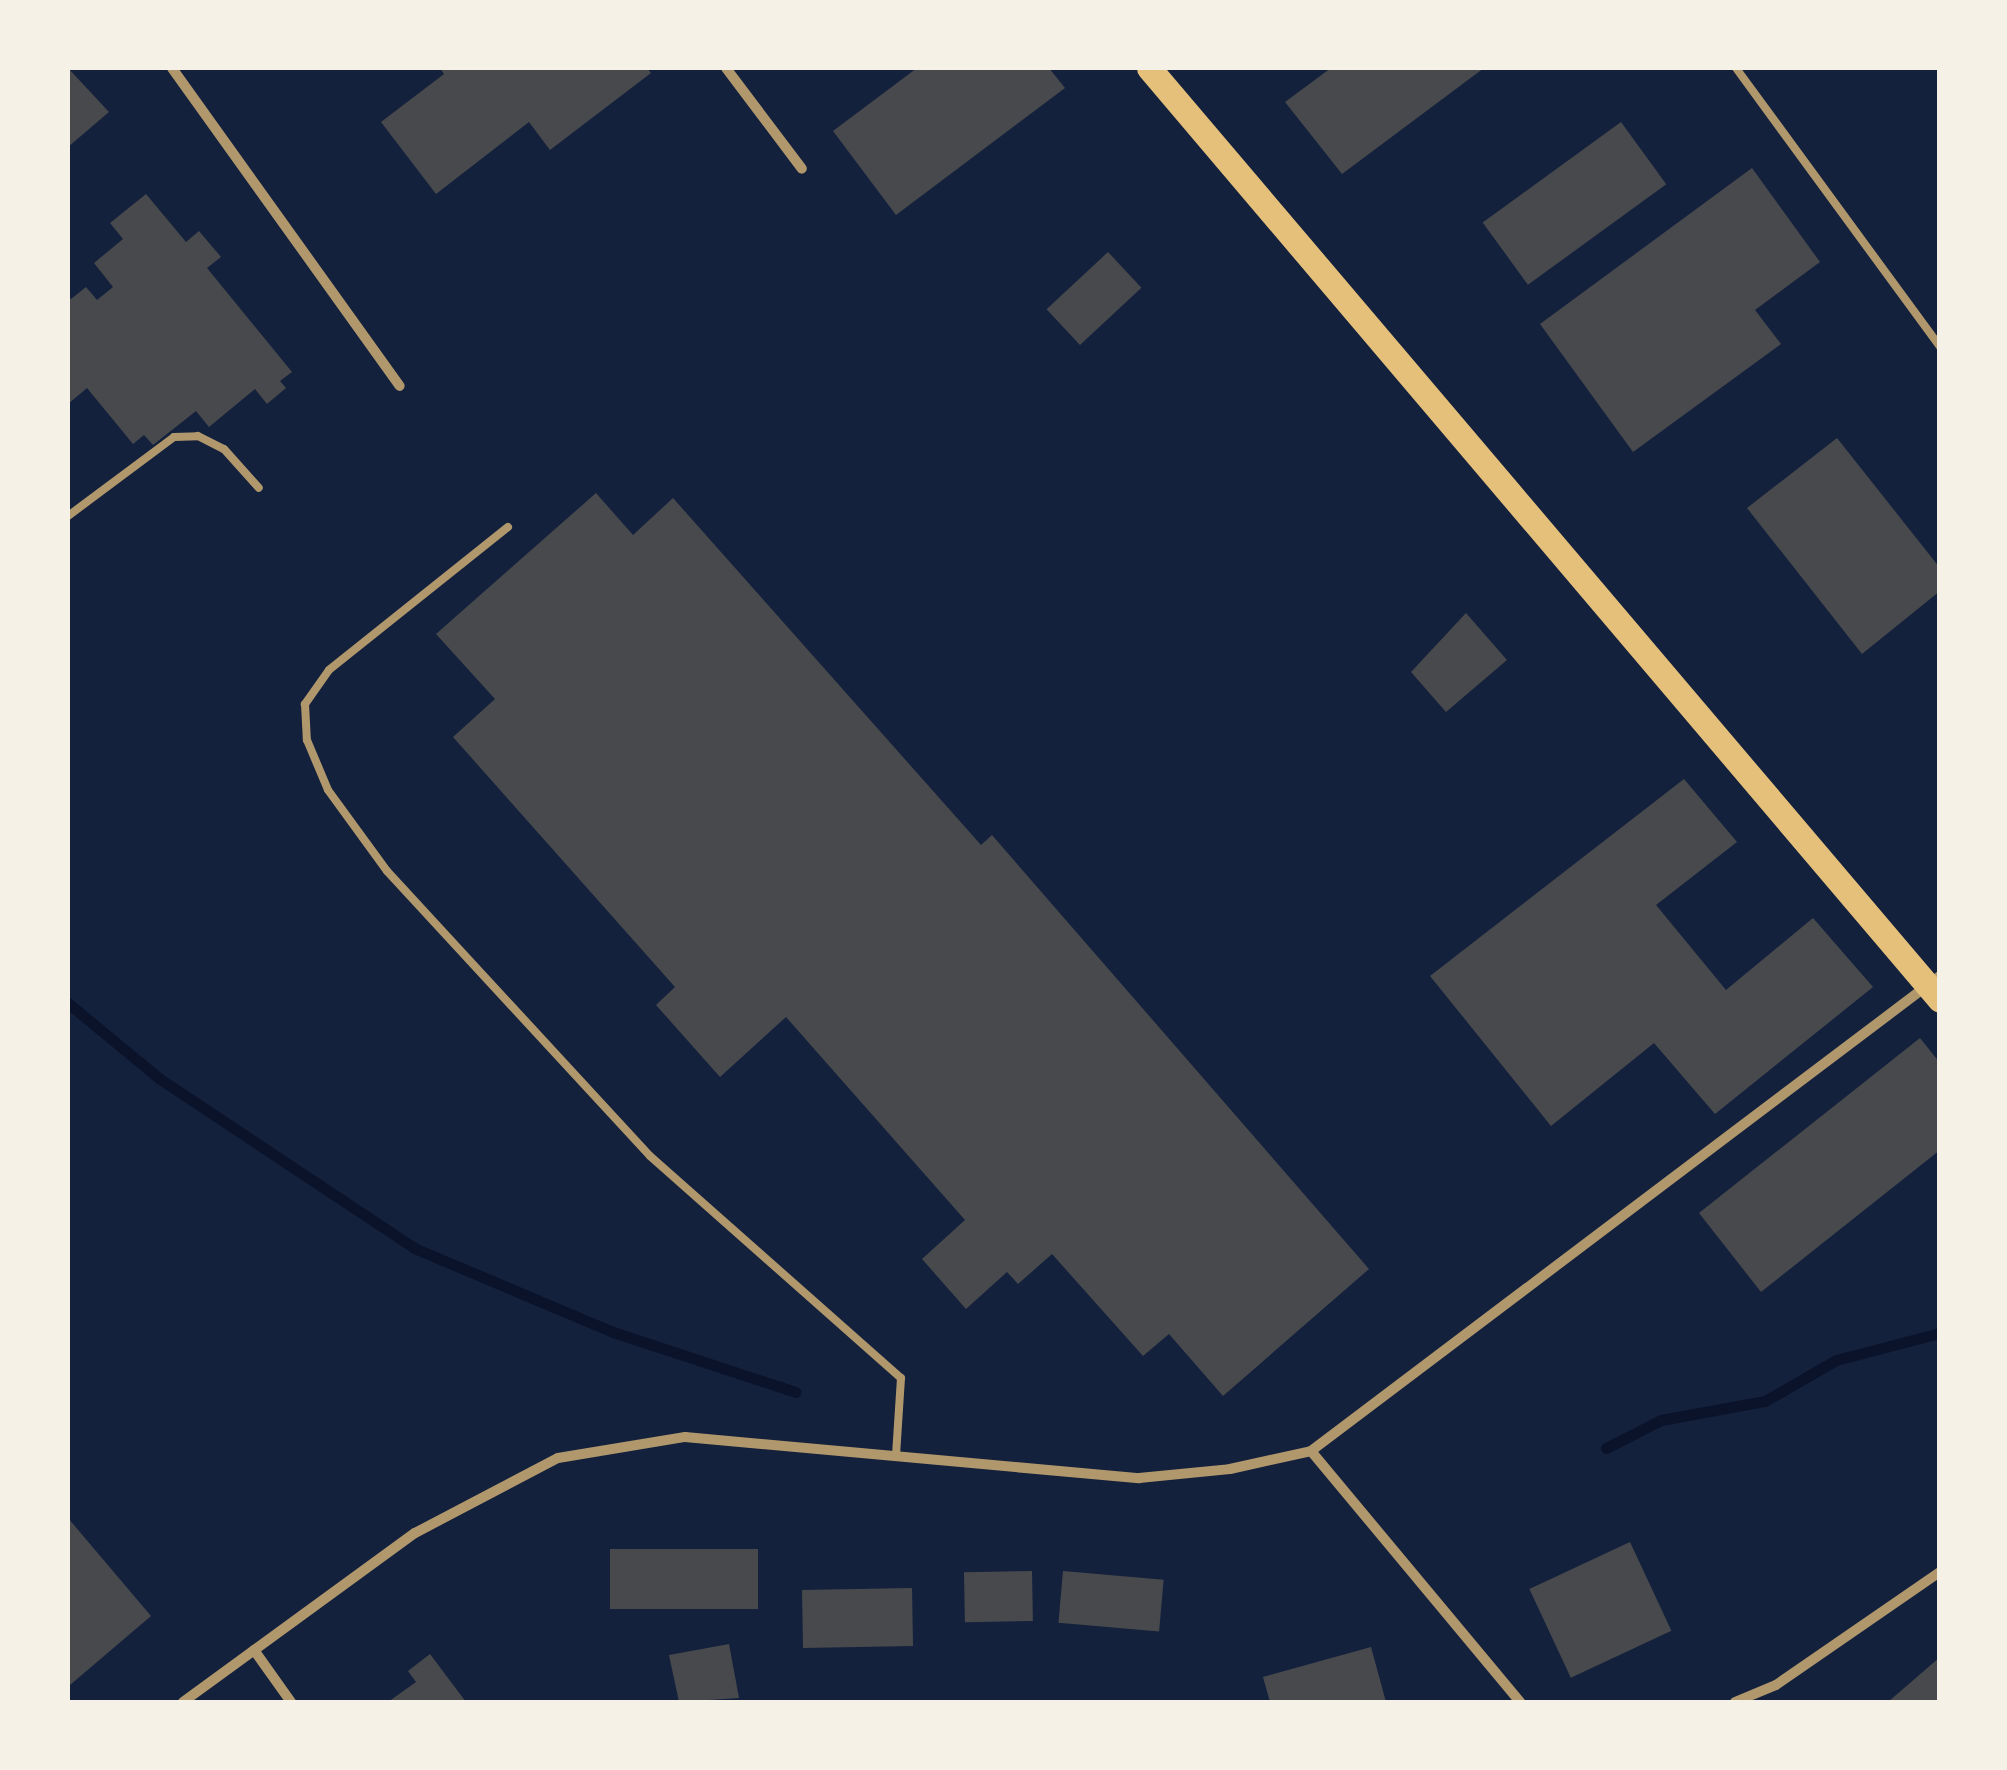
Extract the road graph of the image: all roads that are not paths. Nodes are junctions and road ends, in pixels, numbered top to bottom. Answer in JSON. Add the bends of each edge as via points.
{"nodes":[{"id":1,"x":172,"y":68,"type":"edge"},
{"id":2,"x":726,"y":68,"type":"edge"},
{"id":3,"x":1149,"y":68,"type":"edge"},
{"id":4,"x":1736,"y":68,"type":"edge"},
{"id":5,"x":802,"y":169,"type":"dead end"},
{"id":6,"x":1940,"y":347,"type":"edge"},
{"id":7,"x":400,"y":386,"type":"dead end"},
{"id":8,"x":259,"y":488,"type":"dead end"},
{"id":9,"x":68,"y":516,"type":"edge"},
{"id":10,"x":508,"y":527,"type":"dead end"},
{"id":11,"x":1935,"y":987,"type":"edge"},
{"id":12,"x":1311,"y":1451,"type":"junction"},
{"id":13,"x":896,"y":1456,"type":"junction"},
{"id":14,"x":1940,"y":1572,"type":"edge"},
{"id":15,"x":254,"y":1650,"type":"junction"},
{"id":16,"x":183,"y":1702,"type":"edge"},
{"id":17,"x":291,"y":1702,"type":"edge"},
{"id":18,"x":1520,"y":1702,"type":"edge"},
{"id":19,"x":1735,"y":1702,"type":"edge"}],
"edges":[{"from":1,"to":7,"type":"street"},
{"from":2,"to":5,"type":"street"},
{"from":3,"to":11,"type":"main road"},
{"from":4,"to":6,"type":"lane"},
{"from":8,"to":9,"type":"lane","via":[[224,449],[198,436],[174,437]]},
{"from":10,"to":13,"type":"lane","via":[[330,670],[305,704],[306,740],[328,790],[386,871],[650,1156],[901,1378]]},
{"from":11,"to":12,"type":"street"},
{"from":12,"to":13,"type":"street","via":[[1230,1470],[1138,1478]]},
{"from":12,"to":18,"type":"street"},
{"from":13,"to":15,"type":"street","via":[[685,1437],[558,1458],[415,1533]]},
{"from":14,"to":19,"type":"street","via":[[1776,1685]]},
{"from":15,"to":16,"type":"street"},
{"from":15,"to":17,"type":"street"}]}
